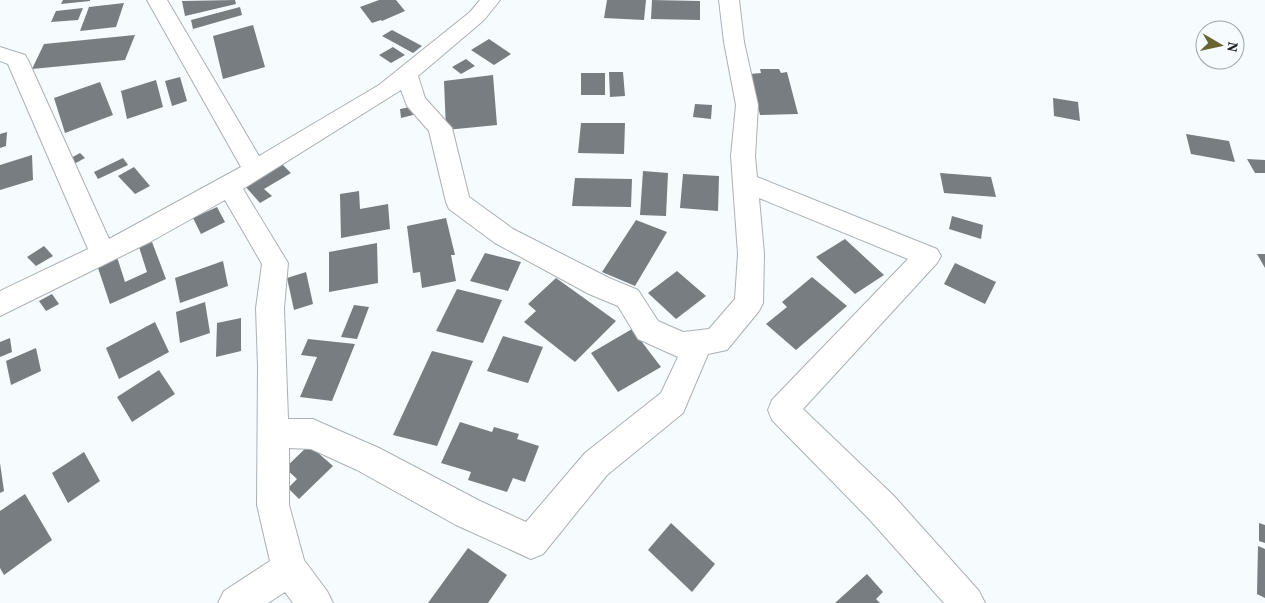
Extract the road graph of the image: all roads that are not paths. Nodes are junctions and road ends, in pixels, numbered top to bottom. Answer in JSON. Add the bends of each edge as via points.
{"nodes":[{"id":1,"x":157,"y":0,"type":"edge"},
{"id":2,"x":490,"y":0,"type":"edge"},
{"id":3,"x":730,"y":0,"type":"edge"},
{"id":4,"x":0,"y":54,"type":"edge"},
{"id":5,"x":407,"y":74,"type":"junction"},
{"id":6,"x":255,"y":170,"type":"junction"},
{"id":7,"x":746,"y":183,"type":"junction"},
{"id":8,"x":229,"y":186,"type":"junction"},
{"id":9,"x":103,"y":254,"type":"junction"},
{"id":10,"x":0,"y":304,"type":"edge"},
{"id":11,"x":699,"y":343,"type":"junction"},
{"id":12,"x":273,"y":433,"type":"junction"},
{"id":13,"x":289,"y":569,"type":"junction"},
{"id":14,"x":236,"y":603,"type":"edge"},
{"id":15,"x":315,"y":603,"type":"edge"},
{"id":16,"x":967,"y":603,"type":"edge"}],
"edges":[{"from":1,"to":6,"type":"street"},
{"from":2,"to":5,"type":"street","via":[[477,16]]},
{"from":3,"to":7,"type":"street","via":[[734,42],[747,105],[743,156]]},
{"from":4,"to":9,"type":"street","via":[[17,60]]},
{"from":5,"to":6,"type":"street","via":[[387,90]]},
{"from":5,"to":11,"type":"street","via":[[416,102],[440,128],[458,202],[504,236],[598,286],[628,298],[648,330],[681,346]]},
{"from":6,"to":8,"type":"street"},
{"from":7,"to":11,"type":"street","via":[[751,254],[748,303],[717,341]]},
{"from":7,"to":16,"type":"street","via":[[928,256],[783,410],[882,508]]},
{"from":8,"to":9,"type":"street"},
{"from":8,"to":12,"type":"street","via":[[275,264],[270,308]]},
{"from":9,"to":10,"type":"street"},
{"from":11,"to":12,"type":"street","via":[[672,403],[596,464],[531,542],[468,513],[368,458],[313,434]]},
{"from":12,"to":13,"type":"street","via":[[273,505]]},
{"from":13,"to":14,"type":"street"},
{"from":13,"to":15,"type":"street"}]}
